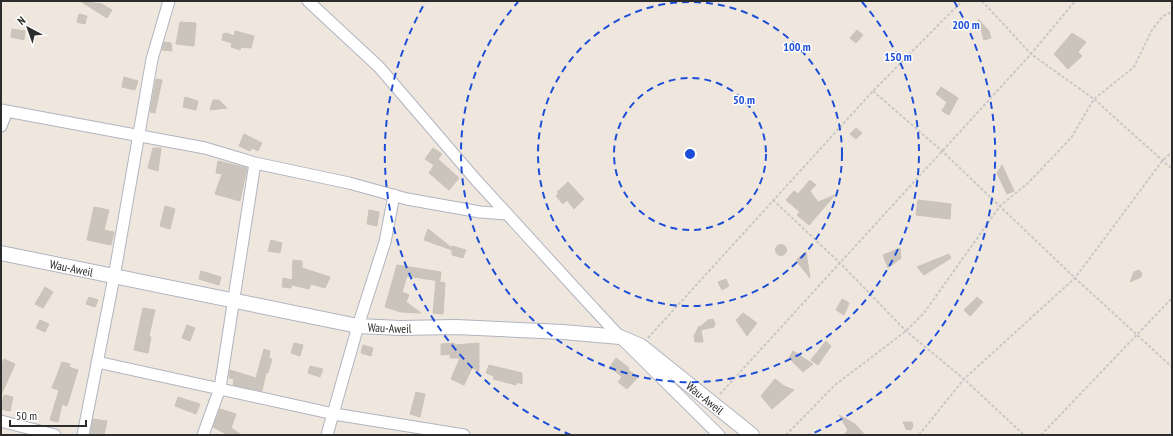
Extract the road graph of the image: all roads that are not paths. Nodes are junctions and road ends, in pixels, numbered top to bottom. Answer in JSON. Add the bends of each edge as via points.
{"nodes":[{"id":1,"x":169,"y":1,"type":"edge"},
{"id":2,"x":308,"y":1,"type":"edge"},
{"id":3,"x":4,"y":110,"type":"edge"},
{"id":4,"x":1,"y":126,"type":"edge"},
{"id":5,"x":138,"y":134,"type":"junction"},
{"id":6,"x":255,"y":163,"type":"junction"},
{"id":7,"x":394,"y":195,"type":"junction"},
{"id":8,"x":507,"y":214,"type":"junction"},
{"id":9,"x":1,"y":253,"type":"edge"},
{"id":10,"x":114,"y":277,"type":"junction"},
{"id":11,"x":233,"y":301,"type":"junction"},
{"id":12,"x":358,"y":326,"type":"junction"},
{"id":13,"x":620,"y":338,"type":"junction"},
{"id":14,"x":97,"y":362,"type":"junction"},
{"id":15,"x":220,"y":388,"type":"junction"},
{"id":16,"x":334,"y":414,"type":"junction"},
{"id":17,"x":1,"y":421,"type":"edge"},
{"id":18,"x":55,"y":435,"type":"edge"},
{"id":19,"x":83,"y":435,"type":"edge"},
{"id":20,"x":202,"y":435,"type":"edge"},
{"id":21,"x":327,"y":435,"type":"edge"},
{"id":22,"x":464,"y":435,"type":"edge"},
{"id":23,"x":719,"y":435,"type":"edge"},
{"id":24,"x":752,"y":435,"type":"edge"}],
"edges":[{"from":1,"to":5,"type":"street","via":[[152,59]]},
{"from":2,"to":8,"type":"street","via":[[379,67]]},
{"from":3,"to":4,"type":"street"},
{"from":3,"to":5,"type":"street"},
{"from":5,"to":6,"type":"street","via":[[205,148]]},
{"from":5,"to":10,"type":"street"},
{"from":6,"to":7,"type":"street"},
{"from":6,"to":11,"type":"street"},
{"from":7,"to":8,"type":"street","via":[[480,212]]},
{"from":7,"to":12,"type":"street","via":[[385,242]]},
{"from":8,"to":13,"type":"street"},
{"from":9,"to":10,"type":"street","name":"Wau-Aweil"},
{"from":10,"to":11,"type":"street","name":"Wau-Aweil"},
{"from":10,"to":14,"type":"street"},
{"from":11,"to":12,"type":"street","name":"Wau-Aweil"},
{"from":11,"to":15,"type":"street"},
{"from":12,"to":13,"type":"street","name":"Wau-Aweil","via":[[456,326]]},
{"from":12,"to":16,"type":"street"},
{"from":13,"to":23,"type":"street"},
{"from":13,"to":24,"type":"street","name":"Wau-Aweil","via":[[641,346]]},
{"from":14,"to":15,"type":"street"},
{"from":14,"to":19,"type":"street"},
{"from":15,"to":16,"type":"street"},
{"from":15,"to":20,"type":"street"},
{"from":16,"to":21,"type":"street"},
{"from":16,"to":22,"type":"street"},
{"from":17,"to":18,"type":"street"}]}
